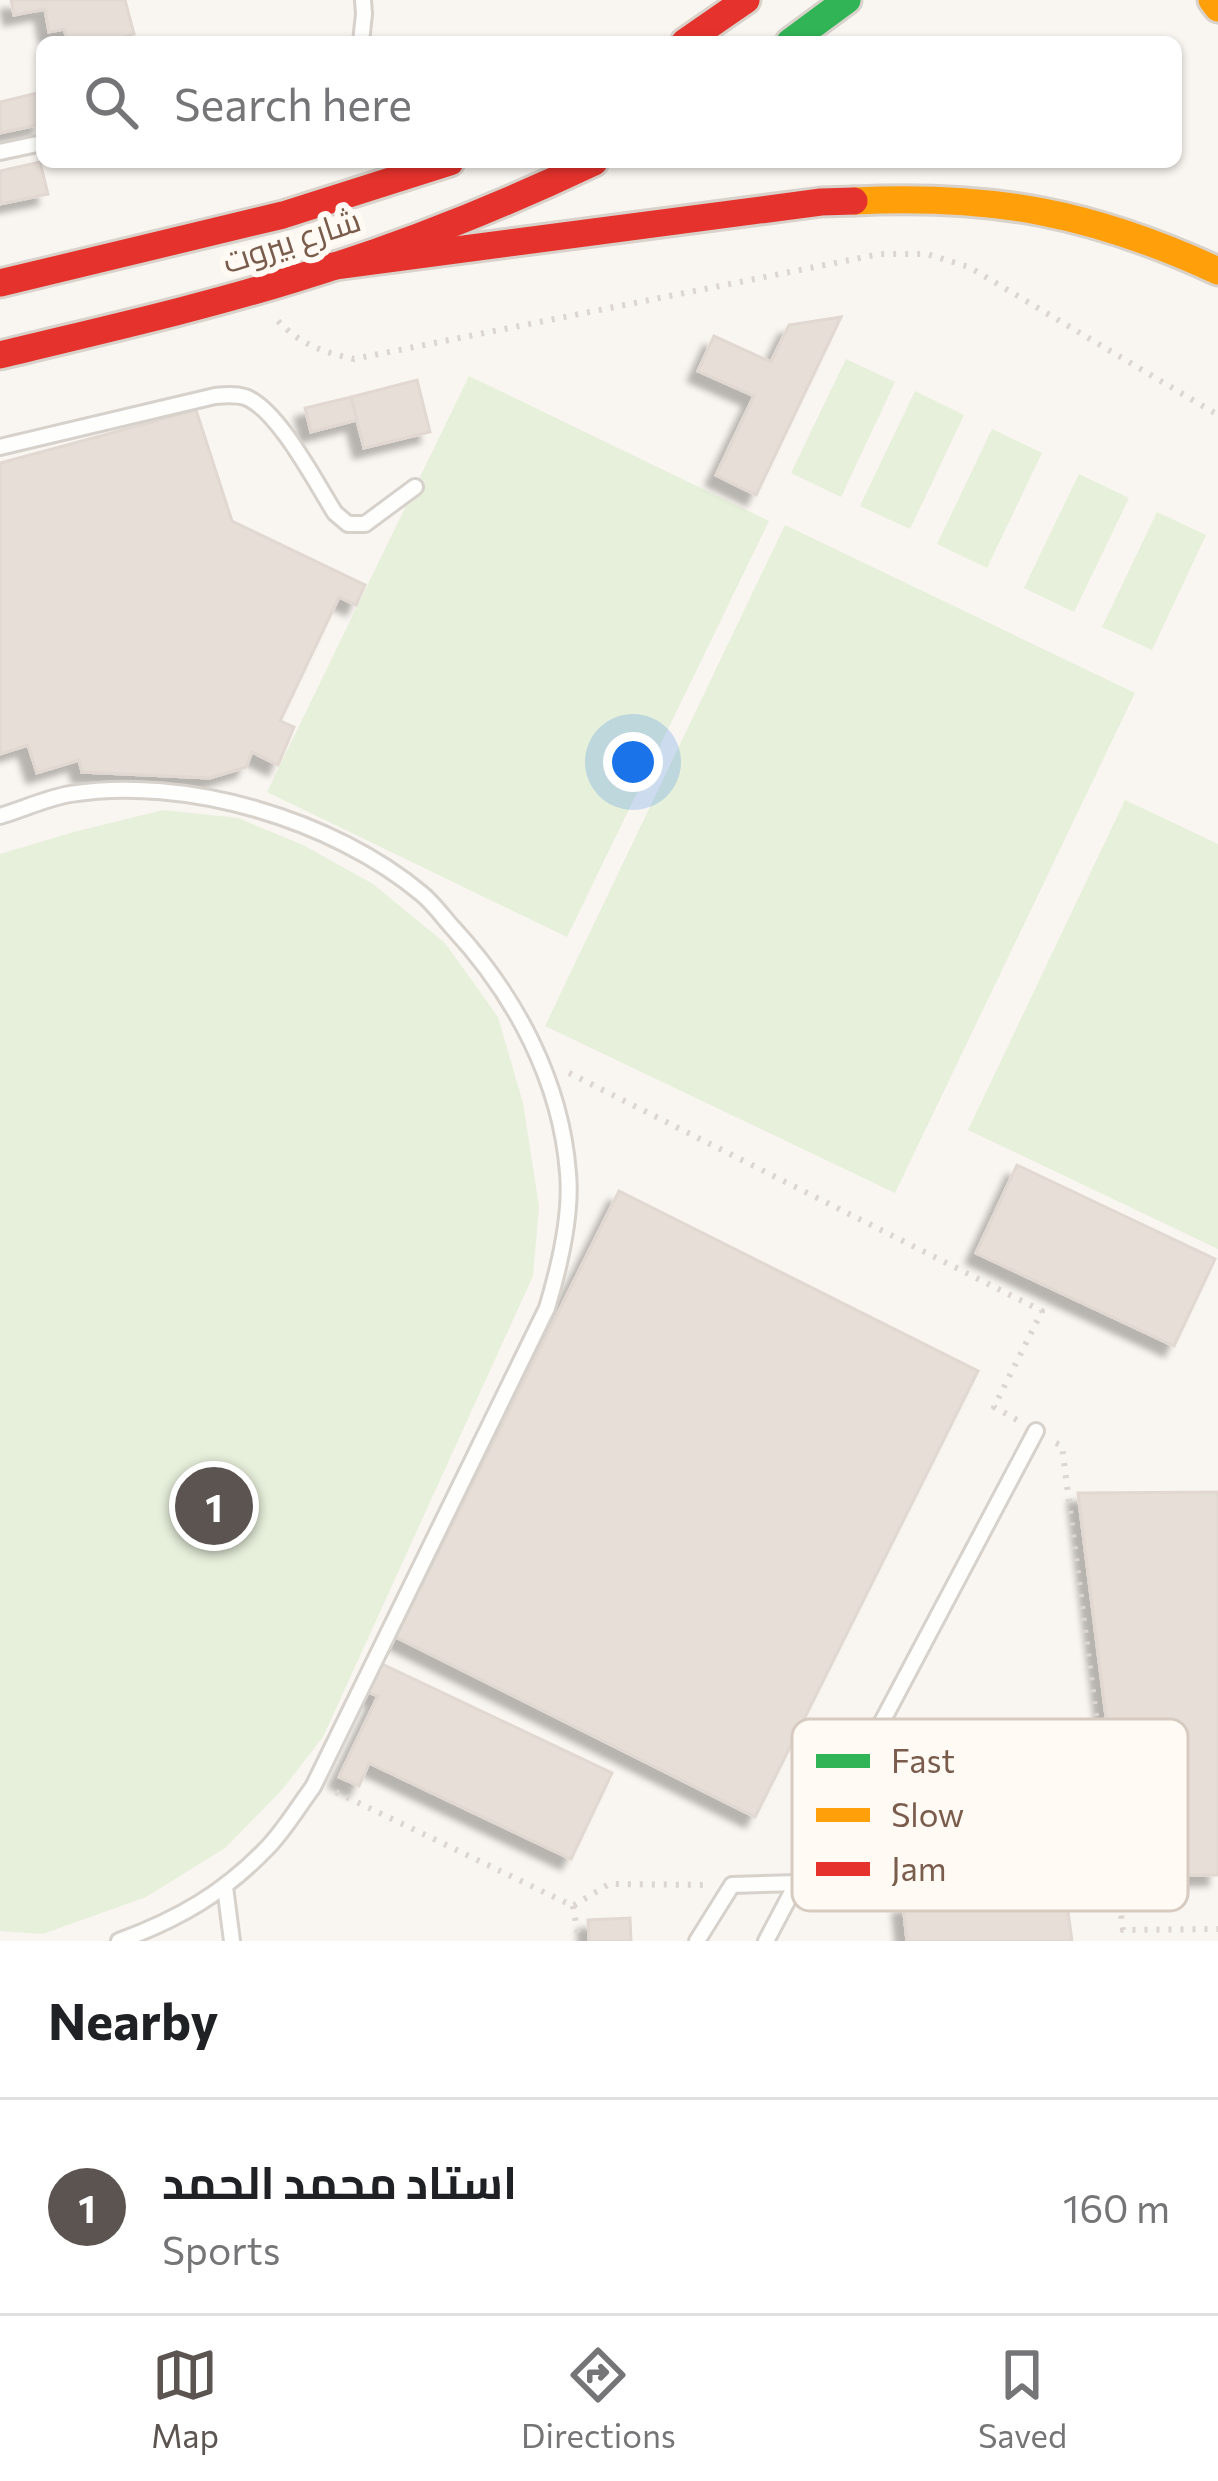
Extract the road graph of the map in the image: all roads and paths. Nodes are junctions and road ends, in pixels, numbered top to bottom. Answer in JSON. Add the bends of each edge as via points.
{"nodes":[{"id":1,"x":363,"y":0,"type":"edge"},
{"id":2,"x":746,"y":0,"type":"edge"},
{"id":3,"x":847,"y":0,"type":"edge"},
{"id":4,"x":1212,"y":0,"type":"edge"},
{"id":5,"x":1218,"y":8,"type":"edge"},
{"id":6,"x":362,"y":36,"type":"edge"},
{"id":7,"x":694,"y":36,"type":"edge"},
{"id":8,"x":798,"y":36,"type":"edge"},
{"id":9,"x":36,"y":144,"type":"edge"},
{"id":10,"x":0,"y":152,"type":"edge"},
{"id":11,"x":432,"y":168,"type":"edge"},
{"id":12,"x":580,"y":168,"type":"edge"},
{"id":13,"x":327,"y":267,"type":"junction"},
{"id":14,"x":1218,"y":271,"type":"edge"},
{"id":15,"x":0,"y":283,"type":"edge"},
{"id":16,"x":251,"y":292,"type":"junction"},
{"id":17,"x":0,"y":355,"type":"edge"},
{"id":18,"x":1218,"y":416,"type":"edge"},
{"id":19,"x":0,"y":447,"type":"edge"},
{"id":20,"x":415,"y":487,"type":"dead end"},
{"id":21,"x":0,"y":816,"type":"edge"},
{"id":22,"x":539,"y":1058,"type":"junction"},
{"id":23,"x":1036,"y":1431,"type":"junction"},
{"id":24,"x":884,"y":1719,"type":"edge"},
{"id":25,"x":1096,"y":1719,"type":"edge"},
{"id":26,"x":315,"y":1781,"type":"junction"},
{"id":27,"x":792,"y":1883,"type":"edge"},
{"id":28,"x":732,"y":1885,"type":"junction"},
{"id":29,"x":226,"y":1887,"type":"junction"},
{"id":30,"x":792,"y":1894,"type":"edge"},
{"id":31,"x":573,"y":1906,"type":"junction"},
{"id":32,"x":1121,"y":1911,"type":"edge"},
{"id":33,"x":1218,"y":1929,"type":"edge"},
{"id":34,"x":119,"y":1941,"type":"edge"},
{"id":35,"x":232,"y":1941,"type":"edge"},
{"id":36,"x":579,"y":1941,"type":"edge"},
{"id":37,"x":697,"y":1941,"type":"edge"},
{"id":38,"x":766,"y":1941,"type":"edge"}],
"edges":[{"from":1,"to":6,"type":"lane"},
{"from":2,"to":7,"type":"main road"},
{"from":3,"to":8,"type":"main road"},
{"from":4,"to":5,"type":"main road"},
{"from":9,"to":10,"type":"lane"},
{"from":11,"to":15,"type":"main road","name":"شارع بيروت","via":[[301,212]]},
{"from":12,"to":13,"type":"main road","name":"شارع بيروت"},
{"from":13,"to":14,"type":"main road","via":[[893,198],[1057,212]]},
{"from":13,"to":16,"type":"main road","name":"شارع بيروت"},
{"from":16,"to":17,"type":"main road","name":"شارع بيروت"},
{"from":16,"to":18,"type":"path","via":[[315,350],[354,359],[880,254],[927,254],[970,267]]},
{"from":19,"to":20,"type":"lane","via":[[231,395],[271,415],[348,524],[365,524]]},
{"from":21,"to":22,"type":"lane","via":[[69,794],[157,789],[305,825],[423,895],[478,955]]},
{"from":22,"to":23,"type":"path","via":[[1042,1311],[994,1407]]},
{"from":22,"to":26,"type":"lane","via":[[569,1176],[547,1308]]},
{"from":23,"to":24,"type":"lane"},
{"from":23,"to":25,"type":"path","via":[[1062,1446]]},
{"from":26,"to":29,"type":"lane","via":[[271,1844]]},
{"from":26,"to":31,"type":"path"},
{"from":27,"to":28,"type":"lane"},
{"from":28,"to":31,"type":"path","via":[[610,1884]]},
{"from":28,"to":37,"type":"lane"},
{"from":29,"to":34,"type":"lane","via":[[168,1923]]},
{"from":29,"to":35,"type":"lane"},
{"from":30,"to":38,"type":"lane"},
{"from":31,"to":36,"type":"path"},
{"from":32,"to":33,"type":"path","via":[[1123,1930]]}]}
